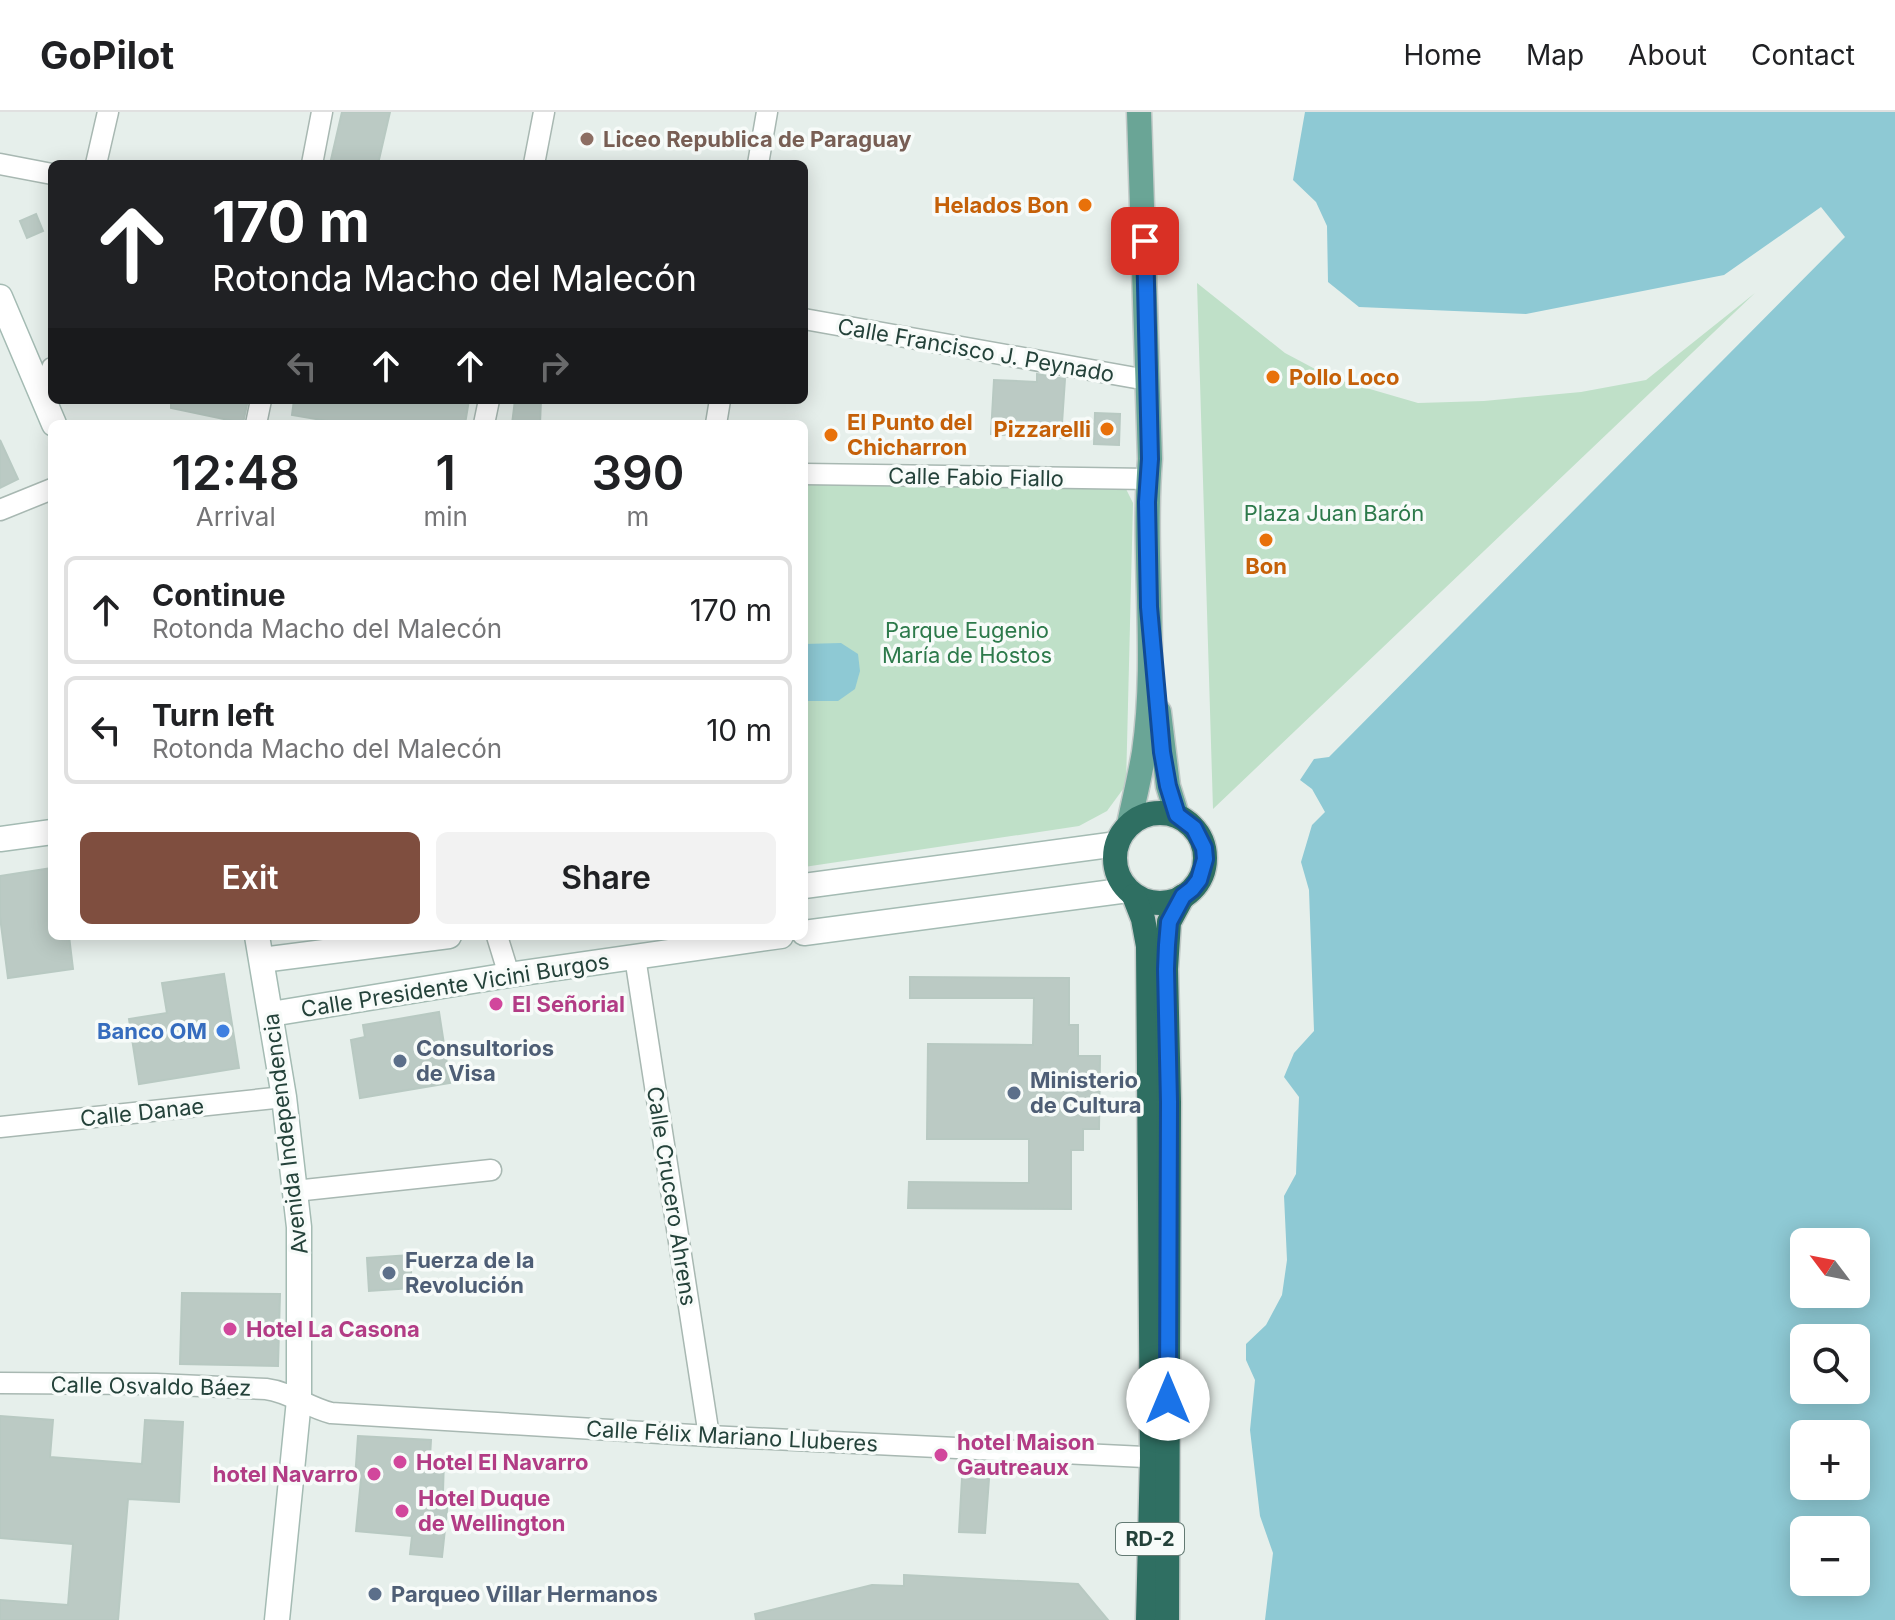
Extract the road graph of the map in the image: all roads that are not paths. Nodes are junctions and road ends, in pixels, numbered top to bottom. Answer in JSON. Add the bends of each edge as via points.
{"nodes":[{"id":1,"x":108,"y":112,"type":"edge"},
{"id":2,"x":322,"y":112,"type":"edge"},
{"id":3,"x":544,"y":112,"type":"edge"},
{"id":4,"x":767,"y":112,"type":"edge"},
{"id":5,"x":1139,"y":112,"type":"edge"},
{"id":6,"x":97,"y":160,"type":"edge"},
{"id":7,"x":313,"y":160,"type":"edge"},
{"id":8,"x":535,"y":160,"type":"edge"},
{"id":9,"x":759,"y":160,"type":"edge"},
{"id":10,"x":0,"y":164,"type":"edge"},
{"id":11,"x":48,"y":173,"type":"edge"},
{"id":12,"x":0,"y":297,"type":"edge"},
{"id":13,"x":808,"y":320,"type":"edge"},
{"id":14,"x":1147,"y":380,"type":"junction"},
{"id":15,"x":48,"y":387,"type":"edge"},
{"id":16,"x":45,"y":401,"type":"junction"},
{"id":17,"x":52,"y":420,"type":"edge"},
{"id":18,"x":808,"y":474,"type":"edge"},
{"id":19,"x":1148,"y":479,"type":"junction"},
{"id":20,"x":48,"y":491,"type":"edge"},
{"id":21,"x":0,"y":510,"type":"edge"},
{"id":22,"x":1149,"y":607,"type":"junction"},
{"id":23,"x":1177,"y":815,"type":"junction"},
{"id":24,"x":48,"y":833,"type":"edge"},
{"id":25,"x":1123,"y":834,"type":"junction"},
{"id":26,"x":0,"y":839,"type":"edge"},
{"id":27,"x":808,"y":885,"type":"edge"},
{"id":28,"x":1131,"y":893,"type":"junction"},
{"id":29,"x":1183,"y":896,"type":"junction"},
{"id":30,"x":808,"y":933,"type":"edge"},
{"id":31,"x":386,"y":940,"type":"edge"},
{"id":32,"x":498,"y":940,"type":"edge"},
{"id":33,"x":753,"y":940,"type":"edge"},
{"id":34,"x":260,"y":948,"type":"edge"},
{"id":35,"x":635,"y":957,"type":"junction"},
{"id":36,"x":509,"y":975,"type":"junction"},
{"id":37,"x":271,"y":1014,"type":"junction"},
{"id":38,"x":284,"y":1097,"type":"junction"},
{"id":39,"x":0,"y":1127,"type":"edge"},
{"id":40,"x":491,"y":1170,"type":"dead end"},
{"id":41,"x":295,"y":1191,"type":"junction"},
{"id":42,"x":0,"y":1383,"type":"edge"},
{"id":43,"x":299,"y":1400,"type":"junction"},
{"id":44,"x":709,"y":1436,"type":"junction"},
{"id":45,"x":1160,"y":1458,"type":"junction"},
{"id":46,"x":277,"y":1620,"type":"edge"},
{"id":47,"x":1148,"y":1620,"type":"edge"},
{"id":48,"x":1167,"y":1620,"type":"edge"}],
"edges":[{"from":1,"to":6,"type":"street"},
{"from":2,"to":7,"type":"street"},
{"from":3,"to":8,"type":"street"},
{"from":4,"to":9,"type":"street"},
{"from":5,"to":14,"type":"main road","number":"RD-2"},
{"from":10,"to":11,"type":"street"},
{"from":12,"to":16,"type":"street"},
{"from":13,"to":14,"type":"street","name":"Calle Francisco J. Peynado"},
{"from":14,"to":19,"type":"main road","number":"RD-2"},
{"from":15,"to":16,"type":"street"},
{"from":16,"to":17,"type":"street"},
{"from":18,"to":19,"type":"street","name":"Calle Fabio Fiallo"},
{"from":19,"to":22,"type":"main road","number":"RD-2"},
{"from":20,"to":21,"type":"street"},
{"from":22,"to":23,"type":"main road","number":"RD-2","via":[[1162,752]]},
{"from":22,"to":25,"type":"main road","number":"RD-2","via":[[1144,752]]},
{"from":23,"to":25,"type":"highway","via":[[1157,812],[1138,818]]},
{"from":23,"to":29,"type":"highway","number":"RD-2","via":[[1194,828],[1205,859],[1199,880]]},
{"from":24,"to":26,"type":"street"},
{"from":25,"to":27,"type":"street"},
{"from":25,"to":28,"type":"highway","number":"RD-2","via":[[1115,864]]},
{"from":28,"to":29,"type":"highway","via":[[1159,903]]},
{"from":28,"to":30,"type":"street"},
{"from":28,"to":45,"type":"highway","number":"RD-2","via":[[1148,946]]},
{"from":29,"to":45,"type":"highway","number":"RD-2","via":[[1169,922],[1166,969],[1169,1102]]},
{"from":31,"to":34,"type":"street"},
{"from":32,"to":36,"type":"street"},
{"from":33,"to":35,"type":"street","name":"Calle Presidente Vicini Burgos"},
{"from":34,"to":37,"type":"street","name":"Avenida Independencia"},
{"from":35,"to":36,"type":"street","name":"Calle Presidente Vicini Burgos"},
{"from":35,"to":44,"type":"street","name":"Calle Crucero Ahrens"},
{"from":36,"to":37,"type":"street","name":"Calle Presidente Vicini Burgos"},
{"from":37,"to":38,"type":"street","name":"Avenida Independencia"},
{"from":38,"to":39,"type":"street","name":"Calle Danae"},
{"from":38,"to":41,"type":"street","name":"Avenida Independencia"},
{"from":40,"to":41,"type":"street"},
{"from":41,"to":43,"type":"street","name":"Avenida Independencia"},
{"from":42,"to":43,"type":"street","name":"Calle Osvaldo Báez","via":[[266,1389]]},
{"from":43,"to":44,"type":"street","name":"Calle Félix Mariano Lluberes","via":[[331,1413]]},
{"from":43,"to":46,"type":"street","name":"Avenida Independencia"},
{"from":44,"to":45,"type":"street","name":"Calle Félix Mariano Lluberes"},
{"from":45,"to":47,"type":"highway","number":"RD-2"},
{"from":45,"to":48,"type":"highway","number":"RD-2"}]}
